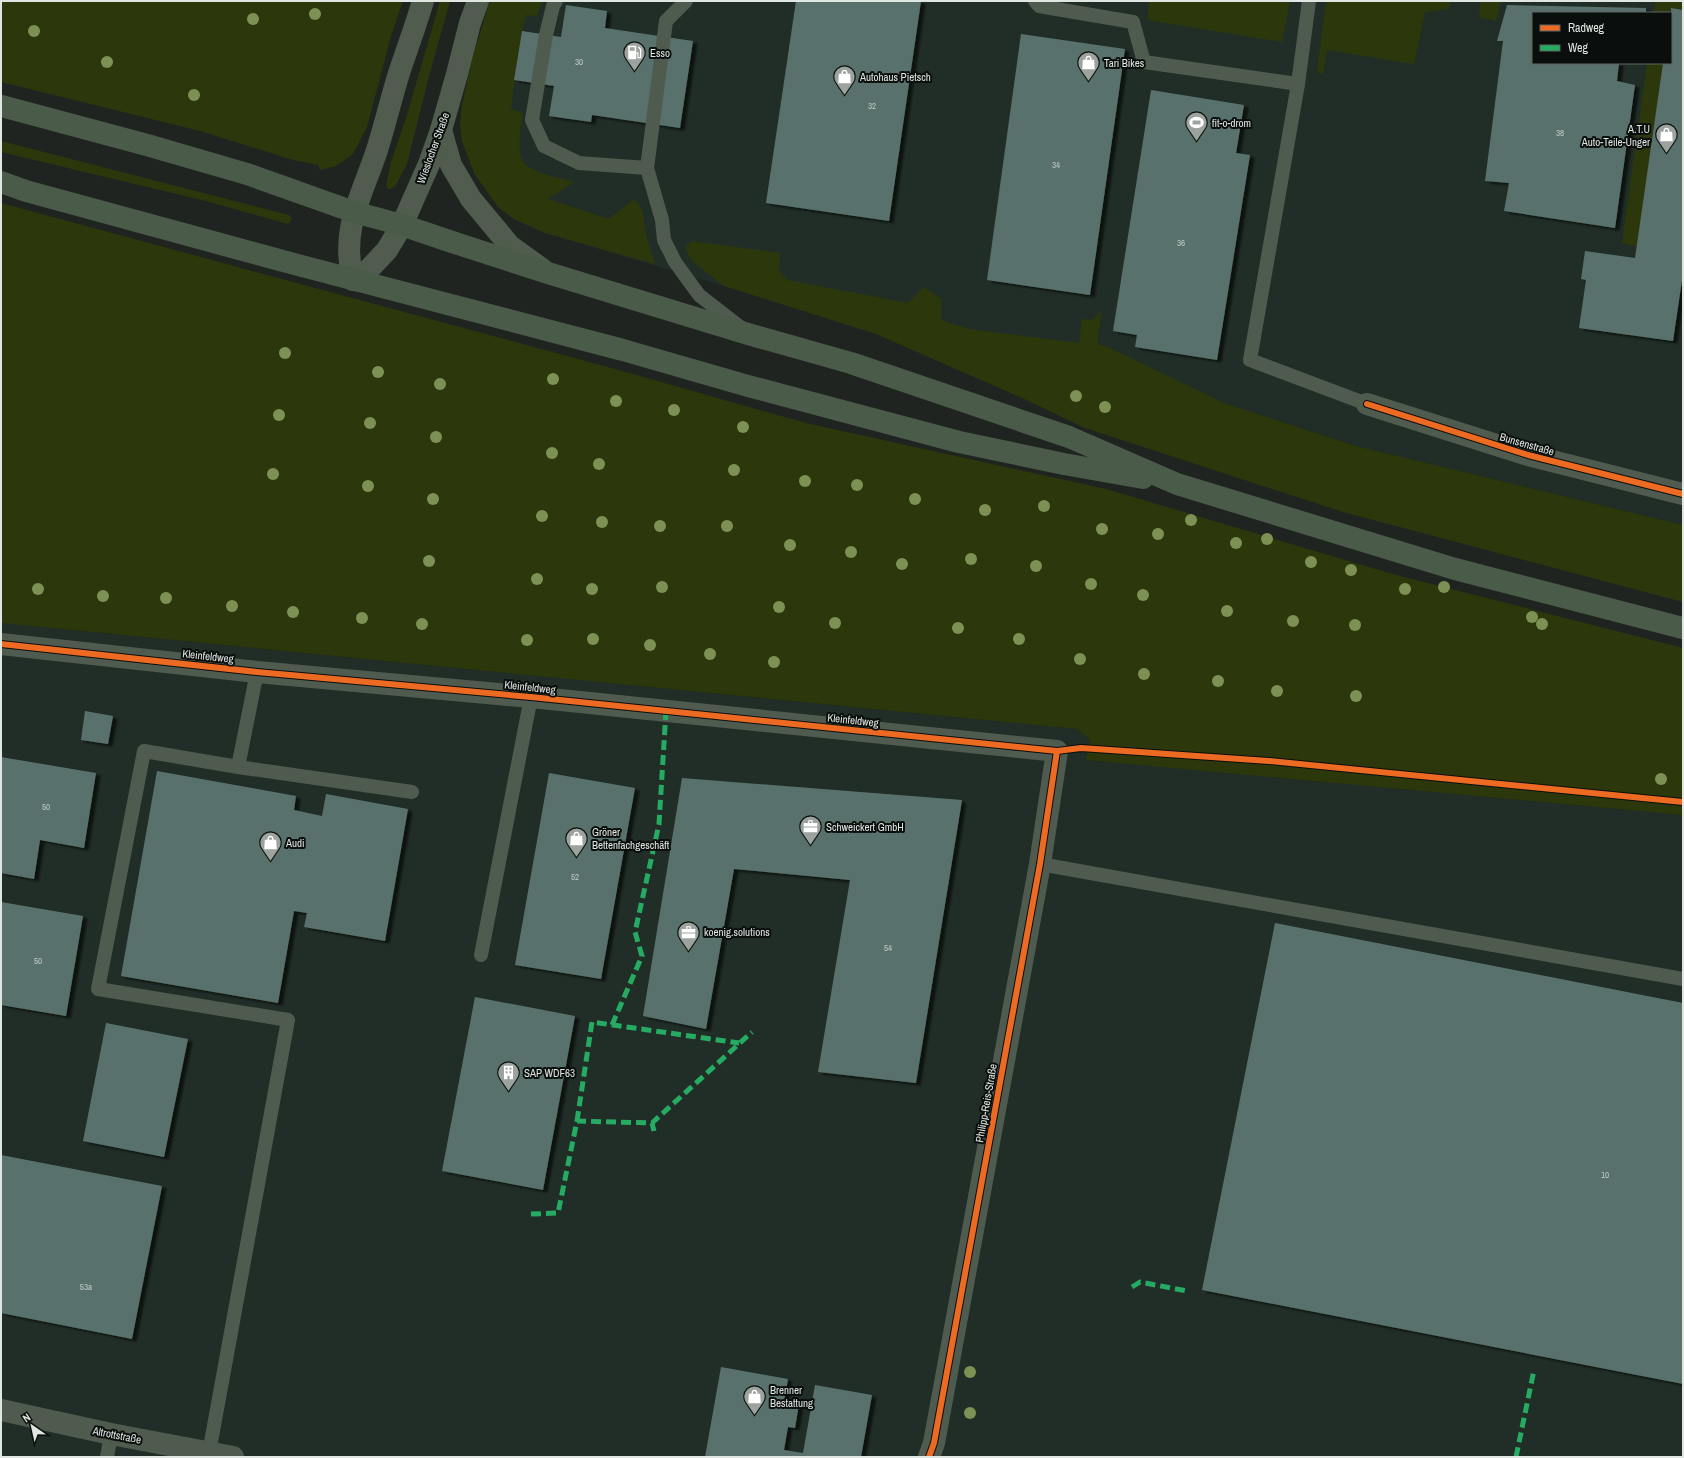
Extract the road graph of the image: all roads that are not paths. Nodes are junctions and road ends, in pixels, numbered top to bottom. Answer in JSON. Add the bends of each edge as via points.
{"nodes":[{"id":1,"x":423,"y":1,"type":"edge"},
{"id":2,"x":478,"y":1,"type":"edge"},
{"id":3,"x":556,"y":1,"type":"edge"},
{"id":4,"x":686,"y":1,"type":"edge"},
{"id":5,"x":1035,"y":1,"type":"edge"},
{"id":6,"x":1309,"y":1,"type":"edge"},
{"id":7,"x":1298,"y":84,"type":"junction"},
{"id":8,"x":1,"y":106,"type":"edge"},
{"id":9,"x":441,"y":130,"type":"junction"},
{"id":10,"x":647,"y":168,"type":"junction"},
{"id":11,"x":1,"y":182,"type":"edge"},
{"id":12,"x":354,"y":212,"type":"junction"},
{"id":13,"x":402,"y":224,"type":"junction"},
{"id":14,"x":548,"y":273,"type":"junction"},
{"id":15,"x":355,"y":280,"type":"junction"},
{"id":16,"x":748,"y":334,"type":"junction"},
{"id":17,"x":1367,"y":404,"type":"joint"},
{"id":18,"x":1177,"y":484,"type":"junction"},
{"id":19,"x":1683,"y":494,"type":"edge"},
{"id":20,"x":1683,"y":628,"type":"edge"},
{"id":21,"x":1,"y":644,"type":"edge"},
{"id":22,"x":257,"y":672,"type":"junction"},
{"id":23,"x":531,"y":697,"type":"junction"},
{"id":24,"x":1057,"y":751,"type":"joint"},
{"id":25,"x":238,"y":767,"type":"junction"},
{"id":26,"x":412,"y":792,"type":"dead end"},
{"id":27,"x":1040,"y":864,"type":"junction"},
{"id":28,"x":481,"y":955,"type":"dead end"},
{"id":29,"x":1683,"y":979,"type":"edge"},
{"id":30,"x":1,"y":1410,"type":"edge"},
{"id":31,"x":111,"y":1434,"type":"junction"},
{"id":32,"x":209,"y":1453,"type":"junction"},
{"id":33,"x":107,"y":1457,"type":"edge"},
{"id":34,"x":110,"y":1457,"type":"edge"},
{"id":35,"x":233,"y":1457,"type":"edge"},
{"id":36,"x":929,"y":1457,"type":"edge"}],
"edges":[{"from":1,"to":12,"type":"street","via":[[377,151]]},
{"from":2,"to":9,"type":"street","name":"Wieslocher Straße"},
{"from":3,"to":10,"type":"lane","via":[[546,35],[532,120],[544,146],[579,163]]},
{"from":4,"to":10,"type":"lane","via":[[666,21]]},
{"from":5,"to":7,"type":"lane","via":[[1039,6],[1133,22],[1144,62]]},
{"from":6,"to":7,"type":"lane"},
{"from":7,"to":17,"type":"lane","via":[[1250,360]]},
{"from":8,"to":12,"type":"main road","via":[[248,174]]},
{"from":9,"to":13,"type":"street","name":"Wieslocher Straße"},
{"from":9,"to":14,"type":"street","via":[[451,165],[471,199],[510,246]]},
{"from":10,"to":16,"type":"lane","via":[[662,220],[664,240],[675,262],[699,295]]},
{"from":11,"to":15,"type":"main road","via":[[26,191]]},
{"from":12,"to":13,"type":"main road"},
{"from":12,"to":15,"type":"street","via":[[349,238],[349,264]]},
{"from":13,"to":14,"type":"main road"},
{"from":13,"to":15,"type":"street","name":"Wieslocher Straße","via":[[387,250]]},
{"from":14,"to":16,"type":"main road"},
{"from":15,"to":18,"type":"main road","via":[[959,442]]},
{"from":16,"to":18,"type":"main road","via":[[851,363],[1047,429]]},
{"from":17,"to":19,"type":"street","name":"Bunsenstraße","via":[[1528,455]]},
{"from":18,"to":20,"type":"main road","via":[[1455,569]]},
{"from":21,"to":22,"type":"street","name":"Kleinfeldweg"},
{"from":22,"to":23,"type":"street","name":"Kleinfeldweg"},
{"from":22,"to":25,"type":"lane"},
{"from":23,"to":24,"type":"street","name":"Kleinfeldweg"},
{"from":23,"to":28,"type":"lane"},
{"from":24,"to":27,"type":"street","name":"Philipp-Reis-Straße"},
{"from":25,"to":26,"type":"lane"},
{"from":25,"to":32,"type":"lane","via":[[144,751],[98,989],[288,1020]]},
{"from":27,"to":29,"type":"lane"},
{"from":27,"to":36,"type":"street","name":"Philipp-Reis-Straße","via":[[934,1443]]},
{"from":30,"to":31,"type":"street","name":"Altrottstraße"},
{"from":31,"to":32,"type":"street","name":"Altrottstraße"},
{"from":31,"to":33,"type":"lane"},
{"from":31,"to":34,"type":"lane"},
{"from":32,"to":35,"type":"street","name":"Altrottstraße"}]}
